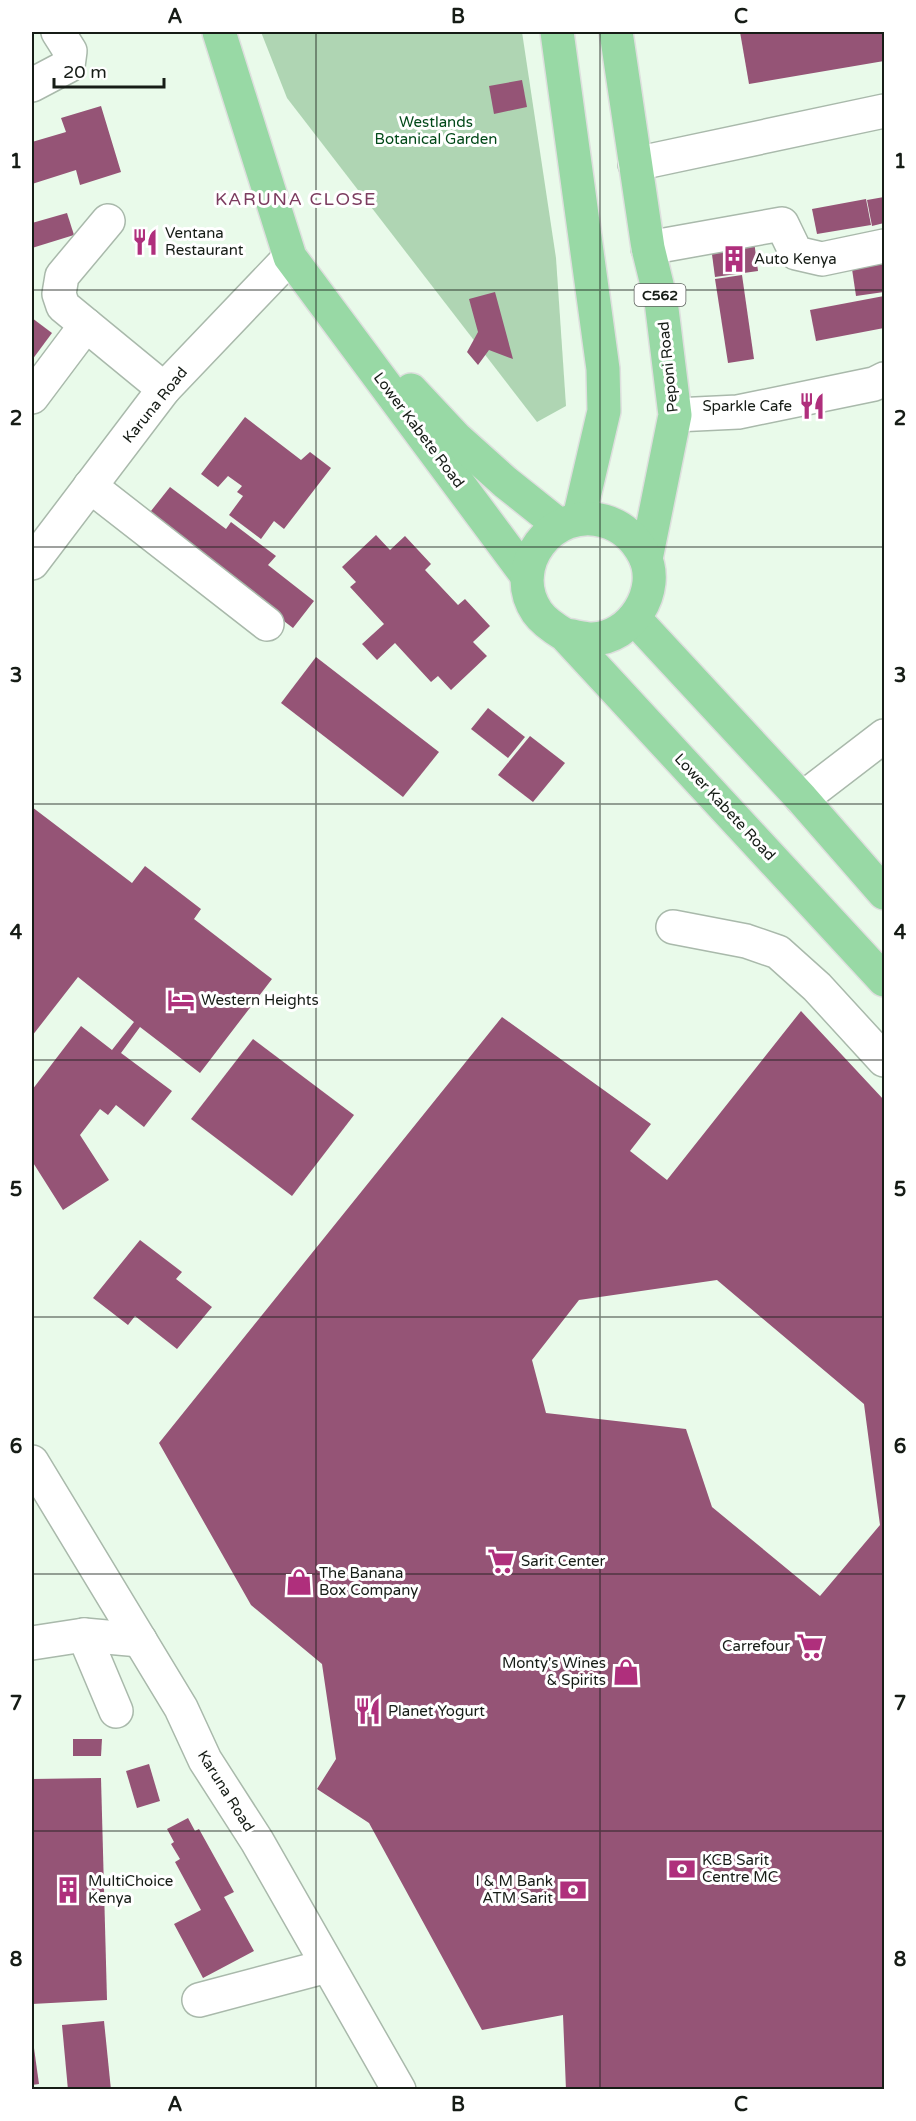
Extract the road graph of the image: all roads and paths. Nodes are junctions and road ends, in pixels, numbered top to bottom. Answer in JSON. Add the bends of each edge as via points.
{"nodes":[{"id":1,"x":58,"y":32,"type":"edge"},
{"id":2,"x":219,"y":32,"type":"edge"},
{"id":3,"x":557,"y":32,"type":"edge"},
{"id":4,"x":616,"y":32,"type":"edge"},
{"id":5,"x":32,"y":85,"type":"edge"},
{"id":6,"x":885,"y":111,"type":"edge"},
{"id":7,"x":635,"y":164,"type":"junction"},
{"id":8,"x":108,"y":221,"type":"dead end"},
{"id":9,"x":885,"y":246,"type":"edge"},
{"id":10,"x":648,"y":248,"type":"junction"},
{"id":11,"x":290,"y":257,"type":"junction"},
{"id":12,"x":311,"y":284,"type":"junction"},
{"id":13,"x":86,"y":324,"type":"junction"},
{"id":14,"x":885,"y":379,"type":"edge"},
{"id":15,"x":164,"y":389,"type":"junction"},
{"id":16,"x":32,"y":397,"type":"edge"},
{"id":17,"x":675,"y":415,"type":"junction"},
{"id":18,"x":90,"y":486,"type":"junction"},
{"id":19,"x":569,"y":522,"type":"junction"},
{"id":20,"x":646,"y":559,"type":"junction"},
{"id":21,"x":32,"y":564,"type":"edge"},
{"id":22,"x":527,"y":576,"type":"junction"},
{"id":23,"x":634,"y":618,"type":"junction"},
{"id":24,"x":267,"y":624,"type":"dead end"},
{"id":25,"x":565,"y":635,"type":"junction"},
{"id":26,"x":885,"y":736,"type":"edge"},
{"id":27,"x":802,"y":799,"type":"junction"},
{"id":28,"x":885,"y":893,"type":"edge"},
{"id":29,"x":673,"y":927,"type":"dead end"},
{"id":30,"x":885,"y":980,"type":"edge"},
{"id":31,"x":885,"y":1060,"type":"edge"},
{"id":32,"x":32,"y":1462,"type":"edge"},
{"id":33,"x":84,"y":1635,"type":"junction"},
{"id":34,"x":140,"y":1640,"type":"junction"},
{"id":35,"x":32,"y":1643,"type":"edge"},
{"id":36,"x":116,"y":1711,"type":"dead end"},
{"id":37,"x":327,"y":1966,"type":"junction"},
{"id":38,"x":199,"y":2000,"type":"dead end"},
{"id":39,"x":399,"y":2090,"type":"edge"}],
"edges":[{"from":1,"to":5,"type":"street","via":[[70,51],[68,66]]},
{"from":2,"to":11,"type":"main road","name":"Lower Kabete Road"},
{"from":3,"to":19,"type":"main road","via":[[603,369],[604,411]]},
{"from":4,"to":7,"type":"main road","name":"Peponi Road","number":"C562"},
{"from":6,"to":7,"type":"street"},
{"from":7,"to":10,"type":"main road","name":"Peponi Road","number":"C562"},
{"from":8,"to":13,"type":"street","via":[[62,276],[59,294],[63,306]]},
{"from":9,"to":10,"type":"street","via":[[822,259],[796,253],[782,224]]},
{"from":10,"to":17,"type":"main road","name":"Peponi Road","number":"C562","via":[[661,301]]},
{"from":11,"to":12,"type":"main road","name":"Lower Kabete Road"},
{"from":11,"to":15,"type":"street","name":"Karuna Road"},
{"from":12,"to":19,"type":"main road","name":"Lower Kabete Road","via":[[456,438],[505,482]]},
{"from":12,"to":22,"type":"main road","name":"Lower Kabete Road"},
{"from":13,"to":15,"type":"street"},
{"from":13,"to":16,"type":"street"},
{"from":14,"to":17,"type":"street","via":[[738,412]]},
{"from":15,"to":18,"type":"street","name":"Karuna Road"},
{"from":17,"to":20,"type":"main road","name":"Peponi Road","number":"C562"},
{"from":18,"to":21,"type":"street","name":"Karuna Road"},
{"from":18,"to":24,"type":"street"},
{"from":19,"to":20,"type":"main road","via":[[596,518],[616,524],[637,542]]},
{"from":19,"to":22,"type":"main road","via":[[541,540],[530,558]]},
{"from":20,"to":23,"type":"main road","via":[[648,590]]},
{"from":22,"to":25,"type":"main road","name":"Lower Kabete Road","via":[[537,612]]},
{"from":23,"to":25,"type":"main road","via":[[614,633],[594,639]]},
{"from":23,"to":27,"type":"main road"},
{"from":25,"to":30,"type":"main road","name":"Lower Kabete Road"},
{"from":26,"to":27,"type":"street"},
{"from":27,"to":28,"type":"main road"},
{"from":29,"to":31,"type":"street","via":[[746,941],[778,952],[817,987]]},
{"from":32,"to":34,"type":"street","name":"Karuna Road"},
{"from":33,"to":34,"type":"street"},
{"from":33,"to":35,"type":"street"},
{"from":33,"to":36,"type":"street"},
{"from":34,"to":37,"type":"street","name":"Karuna Road","via":[[182,1708],[205,1760]]},
{"from":37,"to":38,"type":"street"},
{"from":37,"to":39,"type":"street","name":"Karuna Road"}]}
